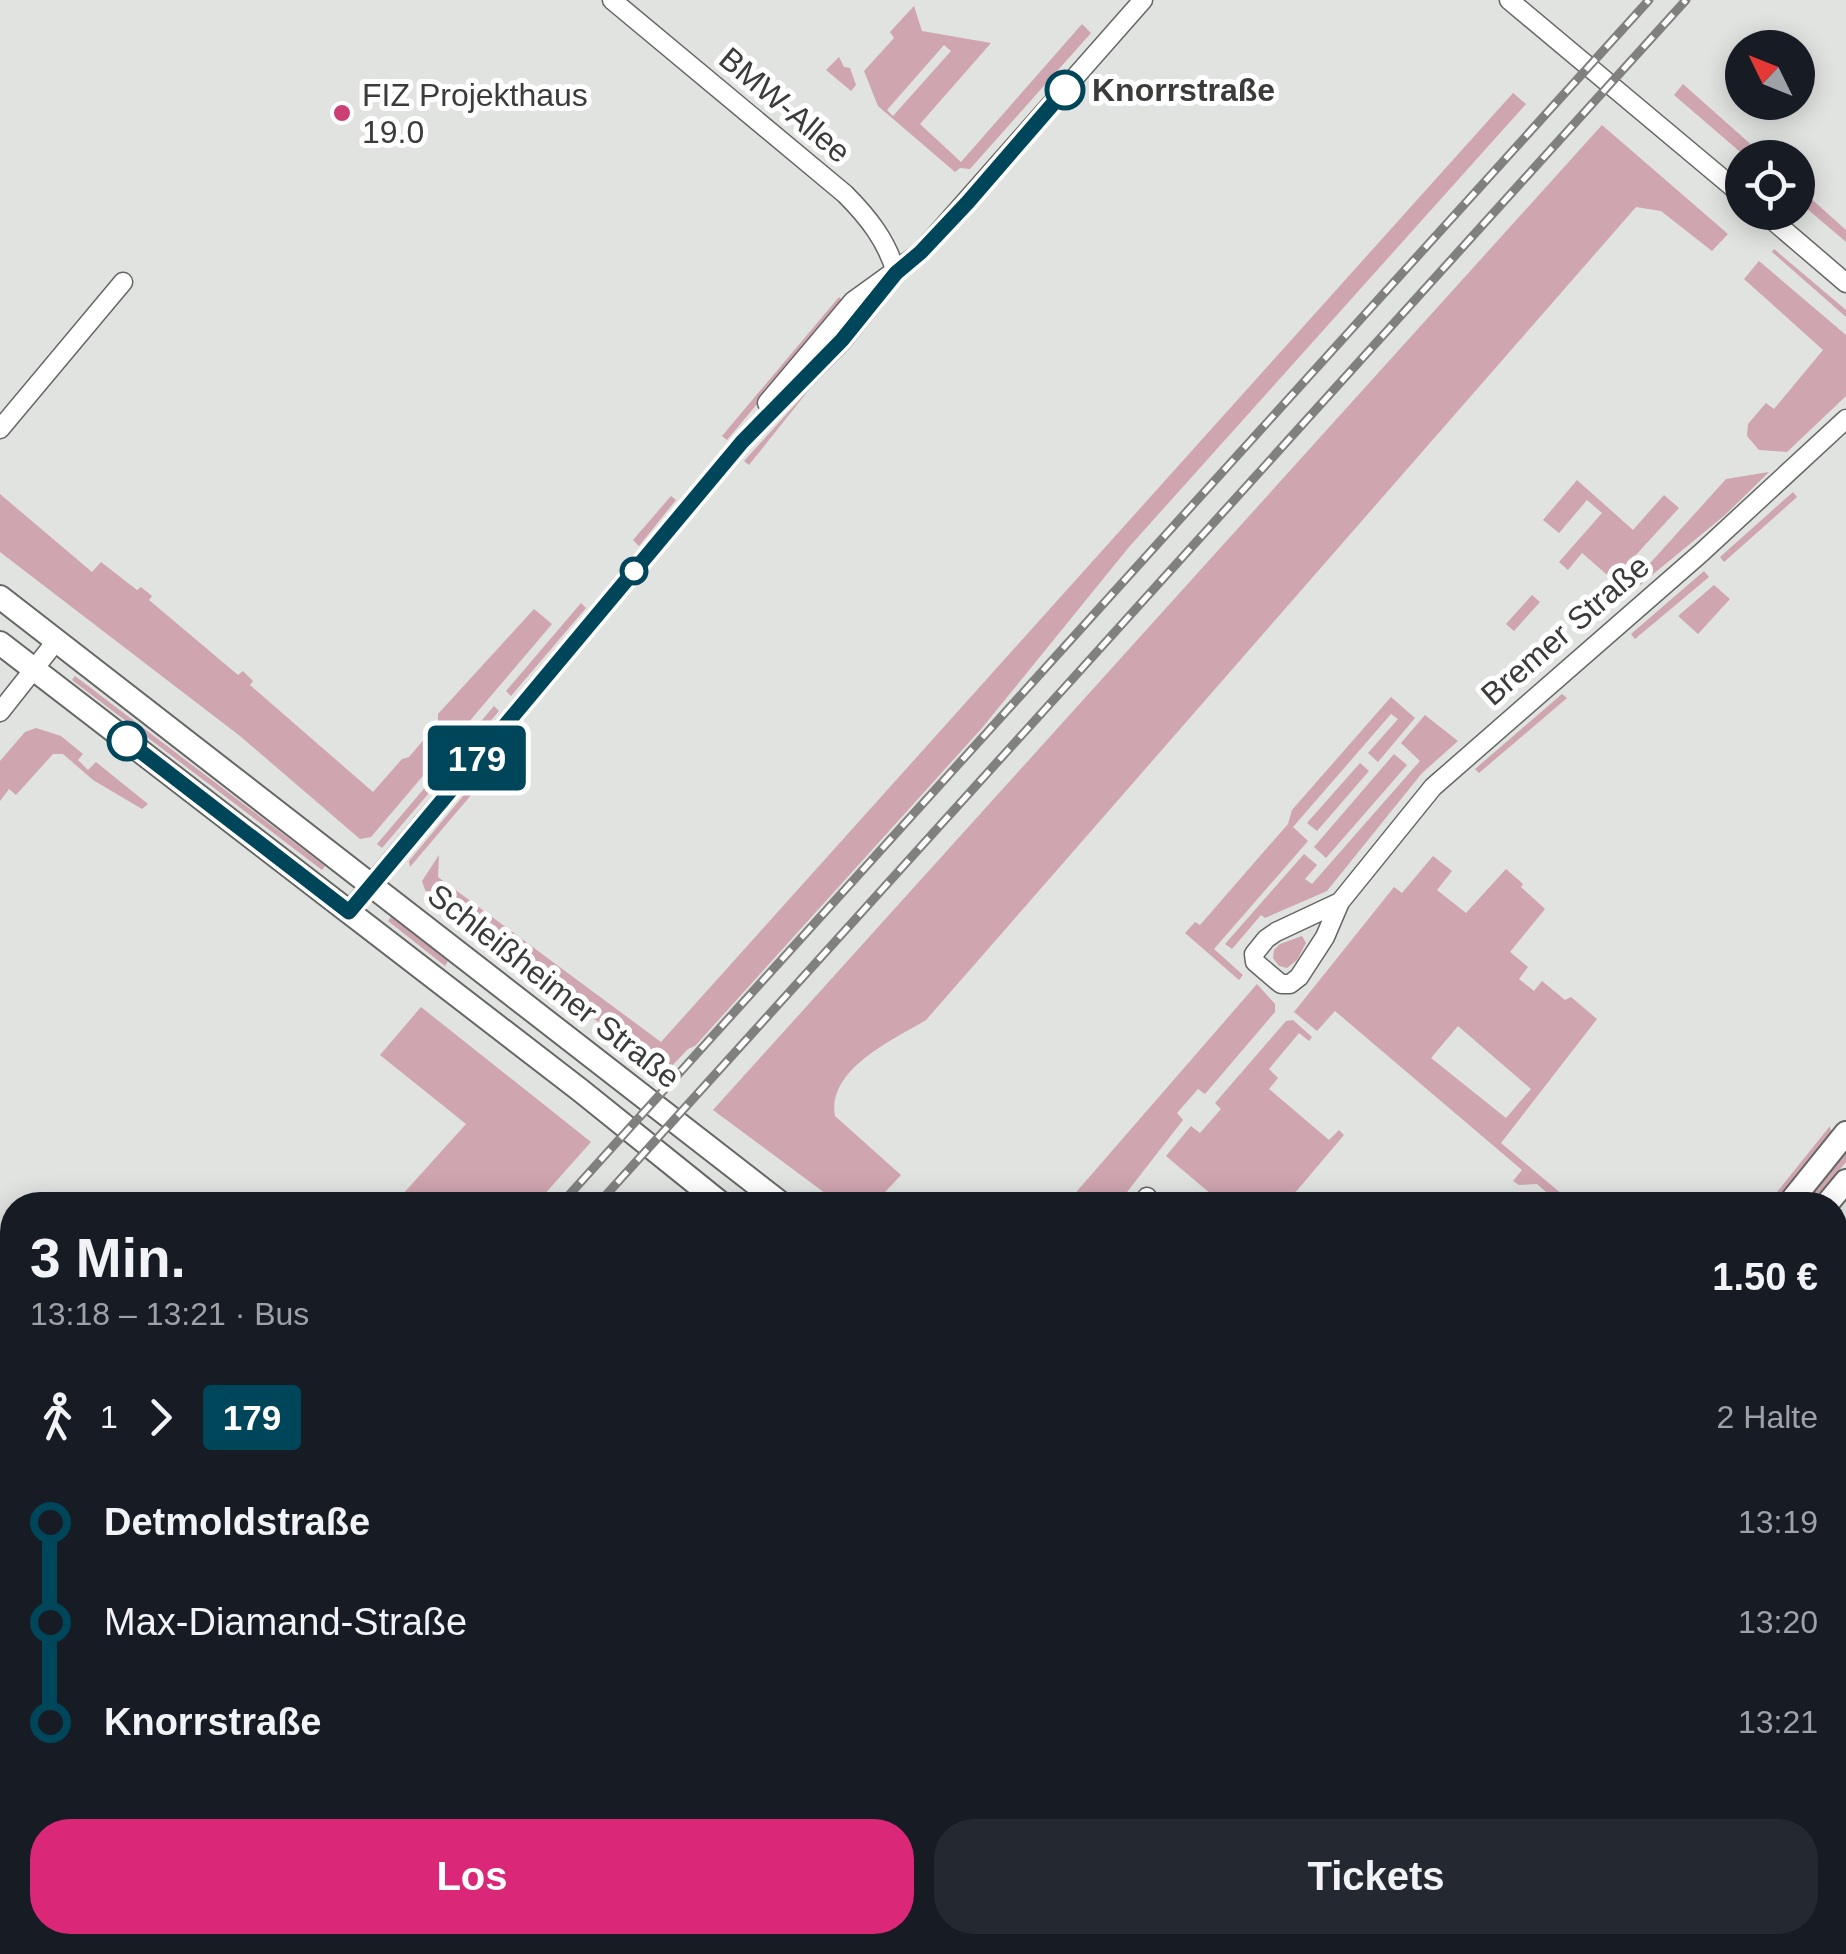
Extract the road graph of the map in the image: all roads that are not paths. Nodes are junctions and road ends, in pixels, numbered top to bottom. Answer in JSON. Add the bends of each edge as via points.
{"nodes":[{"id":1,"x":612,"y":0,"type":"edge"},
{"id":2,"x":1143,"y":0,"type":"edge"},
{"id":3,"x":1508,"y":0,"type":"edge"},
{"id":4,"x":1725,"y":181,"type":"edge"},
{"id":5,"x":1784,"y":230,"type":"edge"},
{"id":6,"x":896,"y":273,"type":"junction"},
{"id":7,"x":123,"y":282,"type":"dead end"},
{"id":8,"x":1846,"y":283,"type":"edge"},
{"id":9,"x":1846,"y":419,"type":"edge"},
{"id":10,"x":0,"y":429,"type":"edge"},
{"id":11,"x":0,"y":596,"type":"edge"},
{"id":12,"x":57,"y":640,"type":"junction"},
{"id":13,"x":0,"y":644,"type":"edge"},
{"id":14,"x":34,"y":670,"type":"junction"},
{"id":15,"x":0,"y":712,"type":"edge"},
{"id":16,"x":373,"y":885,"type":"junction"},
{"id":17,"x":1340,"y":902,"type":"junction"},
{"id":18,"x":349,"y":912,"type":"junction"},
{"id":19,"x":1846,"y":1133,"type":"edge"},
{"id":20,"x":706,"y":1192,"type":"edge"},
{"id":21,"x":766,"y":1192,"type":"edge"},
{"id":22,"x":1798,"y":1192,"type":"edge"}],
"edges":[{"from":1,"to":6,"type":"street","name":"BMW-Allee","via":[[864,213],[890,251]]},
{"from":2,"to":6,"type":"street","via":[[968,202]]},
{"from":3,"to":4,"type":"street"},
{"from":5,"to":8,"type":"street"},
{"from":6,"to":16,"type":"street","via":[[853,301],[772,394],[742,442]]},
{"from":7,"to":10,"type":"street"},
{"from":9,"to":17,"type":"street","name":"Bremer Straße","via":[[1457,765]]},
{"from":11,"to":12,"type":"main road","name":"Schleißheimer Straße"},
{"from":12,"to":14,"type":"street"},
{"from":12,"to":16,"type":"main road","name":"Schleißheimer Straße"},
{"from":13,"to":14,"type":"main road","name":"Schleißheimer Straße"},
{"from":14,"to":15,"type":"street"},
{"from":14,"to":18,"type":"main road","name":"Schleißheimer Straße"},
{"from":16,"to":18,"type":"street"},
{"from":16,"to":21,"type":"main road","name":"Schleißheimer Straße"},
{"from":17,"to":17,"type":"street","name":"Bremer Straße","via":[[1266,939],[1255,962],[1281,984],[1299,978]]},
{"from":18,"to":20,"type":"main road","name":"Schleißheimer Straße"},
{"from":19,"to":22,"type":"main road"}]}
